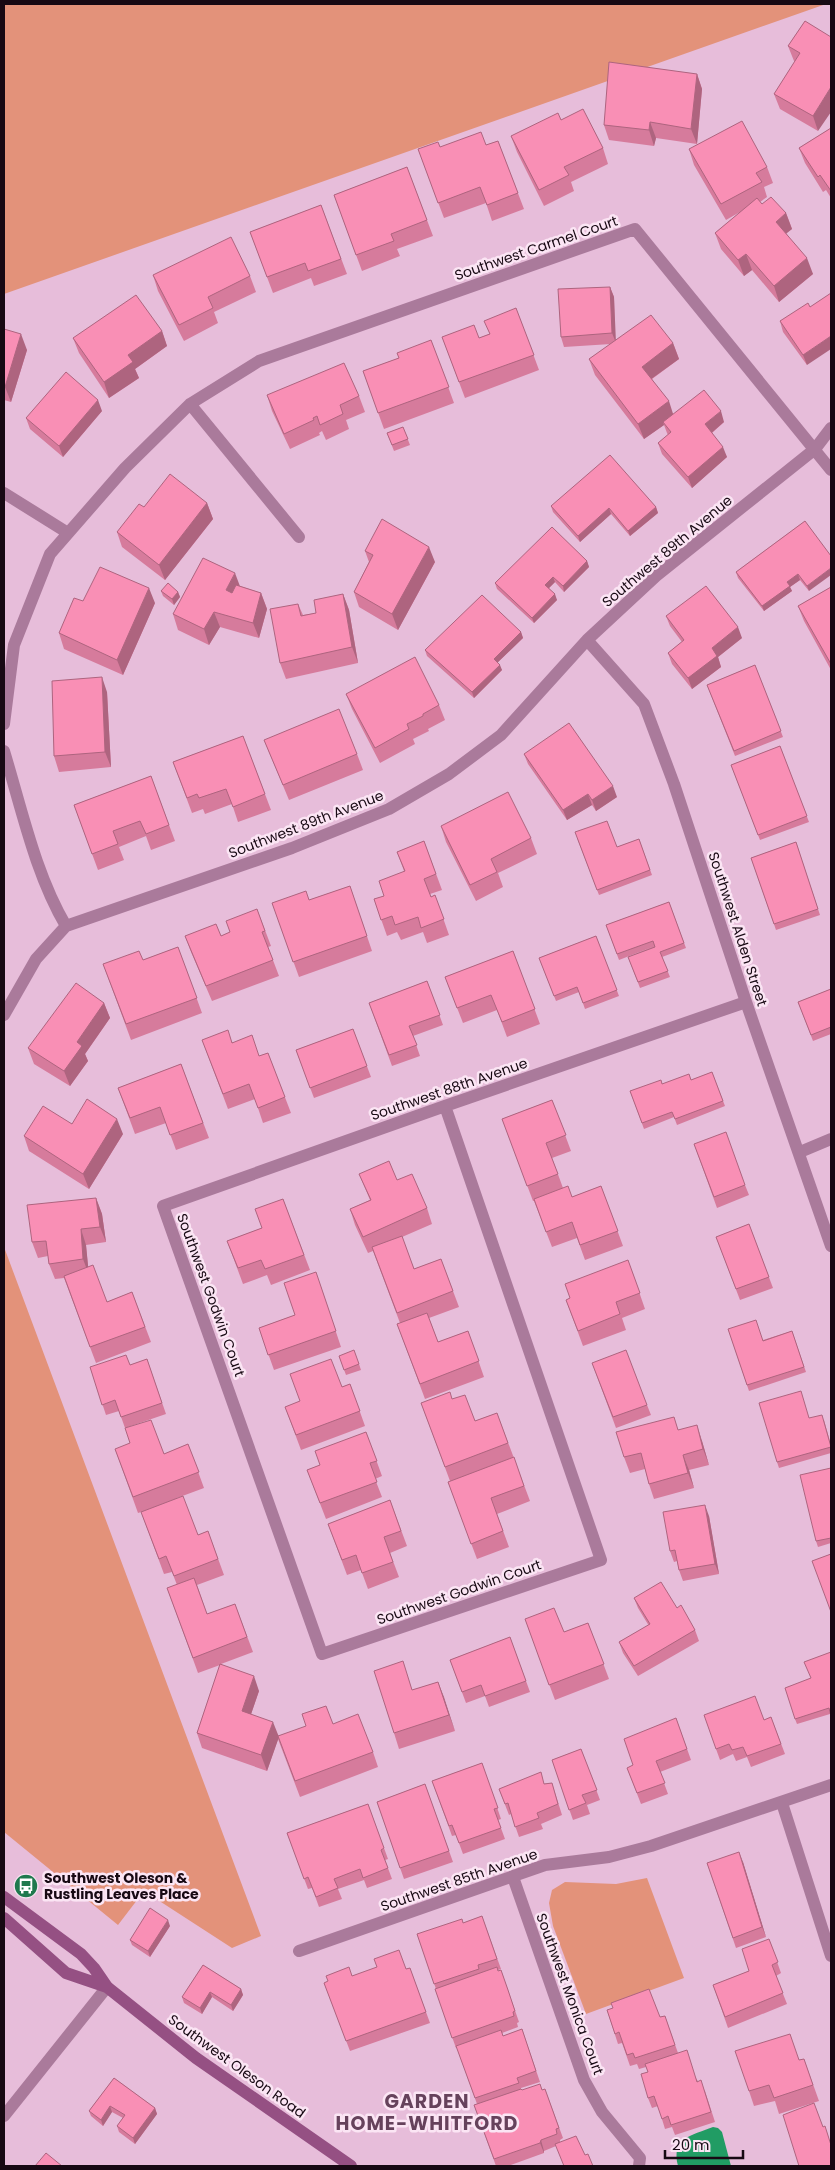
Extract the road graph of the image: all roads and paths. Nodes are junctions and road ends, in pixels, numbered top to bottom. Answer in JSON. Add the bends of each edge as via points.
{"nodes":[{"id":1,"x":190,"y":404,"type":"junction"},
{"id":2,"x":831,"y":428,"type":"edge"},
{"id":3,"x":815,"y":449,"type":"junction"},
{"id":4,"x":831,"y":470,"type":"edge"},
{"id":5,"x":4,"y":493,"type":"edge"},
{"id":6,"x":68,"y":533,"type":"junction"},
{"id":7,"x":299,"y":537,"type":"dead end"},
{"id":8,"x":587,"y":640,"type":"junction"},
{"id":9,"x":4,"y":724,"type":"edge"},
{"id":10,"x":4,"y":751,"type":"edge"},
{"id":11,"x":66,"y":926,"type":"junction"},
{"id":12,"x":746,"y":1002,"type":"junction"},
{"id":13,"x":4,"y":1015,"type":"edge"},
{"id":14,"x":445,"y":1106,"type":"junction"},
{"id":15,"x":831,"y":1138,"type":"edge"},
{"id":16,"x":800,"y":1152,"type":"junction"},
{"id":17,"x":163,"y":1206,"type":"joint"},
{"id":18,"x":831,"y":1246,"type":"edge"},
{"id":19,"x":831,"y":1785,"type":"edge"},
{"id":20,"x":782,"y":1803,"type":"junction"},
{"id":21,"x":513,"y":1877,"type":"junction"},
{"id":22,"x":4,"y":1897,"type":"edge"},
{"id":23,"x":4,"y":1918,"type":"edge"},
{"id":24,"x":299,"y":1951,"type":"dead end"},
{"id":25,"x":831,"y":1956,"type":"edge"},
{"id":26,"x":107,"y":1987,"type":"junction"},
{"id":27,"x":4,"y":2116,"type":"edge"},
{"id":28,"x":351,"y":2166,"type":"edge"},
{"id":29,"x":639,"y":2166,"type":"edge"}],
"edges":[{"from":1,"to":3,"type":"street","name":"Southwest Carmel Court","via":[[259,362],[636,229]]},
{"from":1,"to":6,"type":"street","name":"Southwest Carmel Court","via":[[124,468]]},
{"from":1,"to":7,"type":"street"},
{"from":2,"to":3,"type":"street","name":"Southwest 89th Avenue"},
{"from":3,"to":4,"type":"street","name":"Southwest Carmel Court"},
{"from":3,"to":8,"type":"street","name":"Southwest 89th Avenue","via":[[656,576]]},
{"from":5,"to":6,"type":"street"},
{"from":6,"to":9,"type":"street","name":"Southwest Carmel Court","via":[[50,554],[14,645]]},
{"from":8,"to":11,"type":"street","name":"Southwest 89th Avenue","via":[[501,735],[449,774],[389,809],[292,848]]},
{"from":8,"to":12,"type":"street","name":"Southwest Alden Street","via":[[644,704]]},
{"from":10,"to":11,"type":"street","via":[[39,867],[53,904]]},
{"from":11,"to":13,"type":"street","name":"Southwest 89th Avenue","via":[[36,959]]},
{"from":12,"to":14,"type":"street","name":"Southwest 88th Avenue"},
{"from":12,"to":16,"type":"street","name":"Southwest Alden Street"},
{"from":14,"to":17,"type":"street","name":"Southwest 88th Avenue"},
{"from":14,"to":17,"type":"street","name":"Southwest Godwin Court","via":[[601,1560],[322,1654]]},
{"from":15,"to":16,"type":"street"},
{"from":16,"to":18,"type":"street","name":"Southwest Alden Street"},
{"from":19,"to":20,"type":"street","name":"Southwest 85th Avenue"},
{"from":20,"to":21,"type":"street","name":"Southwest 85th Avenue","via":[[651,1846],[609,1857],[545,1865]]},
{"from":20,"to":25,"type":"street"},
{"from":21,"to":24,"type":"street","name":"Southwest 85th Avenue"},
{"from":21,"to":29,"type":"street","name":"Southwest Monica Court","via":[[584,2080],[602,2112],[640,2158]]},
{"from":22,"to":26,"type":"main road","name":"Southwest Oleson Road","via":[[81,1954]]},
{"from":23,"to":26,"type":"main road","name":"Southwest Oleson Road","via":[[66,1973]]},
{"from":26,"to":27,"type":"street"},
{"from":26,"to":28,"type":"main road","name":"Southwest Oleson Road","via":[[196,2058]]}]}
